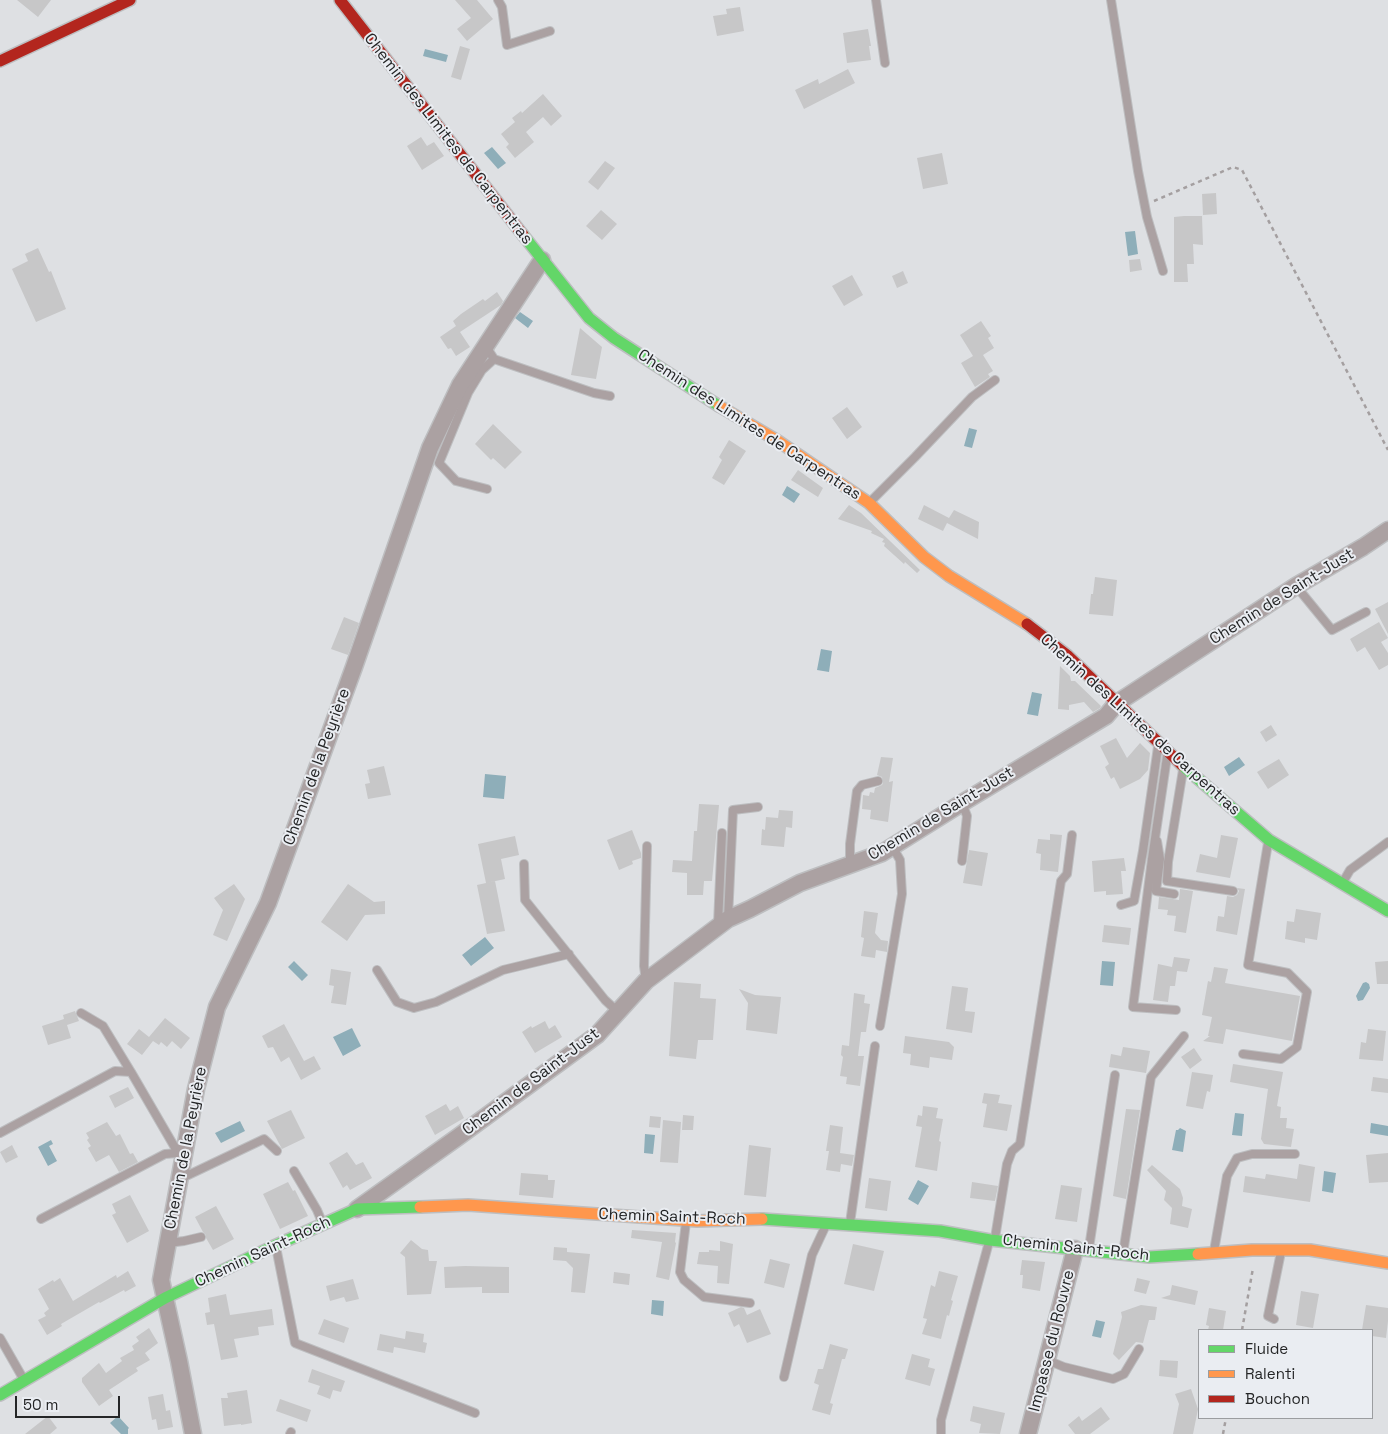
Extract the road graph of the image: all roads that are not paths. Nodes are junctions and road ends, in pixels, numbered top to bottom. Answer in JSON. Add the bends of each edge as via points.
{"nodes":[{"id":1,"x":130,"y":0,"type":"edge"},
{"id":2,"x":340,"y":0,"type":"edge"},
{"id":3,"x":498,"y":0,"type":"edge"},
{"id":4,"x":876,"y":0,"type":"edge"},
{"id":5,"x":1111,"y":0,"type":"edge"},
{"id":6,"x":550,"y":31,"type":"dead end"},
{"id":7,"x":0,"y":61,"type":"edge"},
{"id":8,"x":886,"y":63,"type":"dead end"},
{"id":9,"x":542,"y":260,"type":"junction"},
{"id":10,"x":1163,"y":271,"type":"dead end"},
{"id":11,"x":490,"y":352,"type":"junction"},
{"id":12,"x":995,"y":380,"type":"dead end"},
{"id":13,"x":610,"y":396,"type":"dead end"},
{"id":14,"x":488,"y":489,"type":"dead end"},
{"id":15,"x":869,"y":503,"type":"junction"},
{"id":16,"x":1388,"y":530,"type":"edge"},
{"id":17,"x":1296,"y":586,"type":"junction"},
{"id":18,"x":1366,"y":612,"type":"dead end"},
{"id":19,"x":1117,"y":703,"type":"junction"},
{"id":20,"x":1159,"y":743,"type":"junction"},
{"id":21,"x":1168,"y":752,"type":"junction"},
{"id":22,"x":1183,"y":765,"type":"junction"},
{"id":23,"x":878,"y":781,"type":"dead end"},
{"id":24,"x":962,"y":802,"type":"junction"},
{"id":25,"x":758,"y":807,"type":"dead end"},
{"id":26,"x":722,"y":833,"type":"dead end"},
{"id":27,"x":1156,"y":834,"type":"junction"},
{"id":28,"x":1072,"y":835,"type":"dead end"},
{"id":29,"x":1269,"y":840,"type":"junction"},
{"id":30,"x":1388,"y":842,"type":"edge"},
{"id":31,"x":647,"y":846,"type":"dead end"},
{"id":32,"x":892,"y":846,"type":"junction"},
{"id":33,"x":962,"y":861,"type":"dead end"},
{"id":34,"x":524,"y":864,"type":"dead end"},
{"id":35,"x":850,"y":866,"type":"junction"},
{"id":36,"x":1342,"y":884,"type":"junction"},
{"id":37,"x":1233,"y":891,"type":"dead end"},
{"id":38,"x":1174,"y":894,"type":"dead end"},
{"id":39,"x":1121,"y":906,"type":"dead end"},
{"id":40,"x":1388,"y":911,"type":"edge"},
{"id":41,"x":723,"y":923,"type":"junction"},
{"id":42,"x":569,"y":954,"type":"junction"},
{"id":43,"x":376,"y":970,"type":"dead end"},
{"id":44,"x":646,"y":981,"type":"junction"},
{"id":45,"x":1176,"y":1010,"type":"dead end"},
{"id":46,"x":618,"y":1012,"type":"junction"},
{"id":47,"x":81,"y":1014,"type":"dead end"},
{"id":48,"x":880,"y":1026,"type":"dead end"},
{"id":49,"x":1184,"y":1036,"type":"dead end"},
{"id":50,"x":875,"y":1046,"type":"dead end"},
{"id":51,"x":1243,"y":1054,"type":"dead end"},
{"id":52,"x":131,"y":1072,"type":"junction"},
{"id":53,"x":1115,"y":1075,"type":"dead end"},
{"id":54,"x":0,"y":1133,"type":"edge"},
{"id":55,"x":277,"y":1150,"type":"dead end"},
{"id":56,"x":1295,"y":1154,"type":"dead end"},
{"id":57,"x":180,"y":1157,"type":"junction"},
{"id":58,"x":294,"y":1171,"type":"dead end"},
{"id":59,"x":179,"y":1179,"type":"junction"},
{"id":60,"x":357,"y":1209,"type":"junction"},
{"id":61,"x":41,"y":1219,"type":"dead end"},
{"id":62,"x":687,"y":1220,"type":"junction"},
{"id":63,"x":827,"y":1223,"type":"junction"},
{"id":64,"x":323,"y":1224,"type":"junction"},
{"id":65,"x":850,"y":1225,"type":"junction"},
{"id":66,"x":200,"y":1236,"type":"dead end"},
{"id":67,"x":992,"y":1240,"type":"junction"},
{"id":68,"x":168,"y":1243,"type":"junction"},
{"id":69,"x":276,"y":1245,"type":"junction"},
{"id":70,"x":1082,"y":1250,"type":"junction"},
{"id":71,"x":1282,"y":1250,"type":"junction"},
{"id":72,"x":1214,"y":1252,"type":"junction"},
{"id":73,"x":1123,"y":1254,"type":"junction"},
{"id":74,"x":1388,"y":1263,"type":"edge"},
{"id":75,"x":165,"y":1298,"type":"junction"},
{"id":76,"x":750,"y":1303,"type":"dead end"},
{"id":77,"x":1274,"y":1319,"type":"dead end"},
{"id":78,"x":0,"y":1338,"type":"edge"},
{"id":79,"x":1139,"y":1349,"type":"dead end"},
{"id":80,"x":1047,"y":1360,"type":"junction"},
{"id":81,"x":784,"y":1377,"type":"dead end"},
{"id":82,"x":24,"y":1380,"type":"junction"},
{"id":83,"x":0,"y":1395,"type":"edge"},
{"id":84,"x":475,"y":1413,"type":"dead end"},
{"id":85,"x":193,"y":1434,"type":"edge"},
{"id":86,"x":941,"y":1434,"type":"edge"},
{"id":87,"x":1028,"y":1434,"type":"edge"}],
"edges":[{"from":1,"to":7,"type":"street"},
{"from":2,"to":9,"type":"street","name":"Chemin des Limites de Carpentras"},
{"from":3,"to":6,"type":"lane","via":[[502,7],[507,45]]},
{"from":4,"to":8,"type":"lane"},
{"from":5,"to":10,"type":"lane","via":[[1144,205]]},
{"from":9,"to":11,"type":"street","name":"Chemin de la Peyrière"},
{"from":9,"to":15,"type":"street","name":"Chemin des Limites de Carpentras","via":[[590,318],[614,338],[778,440]]},
{"from":11,"to":13,"type":"lane","via":[[594,393]]},
{"from":11,"to":14,"type":"lane","via":[[468,393],[439,463],[456,481]]},
{"from":11,"to":57,"type":"street","name":"Chemin de la Peyrière","via":[[460,385],[430,448],[268,904],[217,1008]]},
{"from":12,"to":15,"type":"lane","via":[[972,397]]},
{"from":15,"to":19,"type":"street","name":"Chemin des Limites de Carpentras","via":[[924,557],[1060,648]]},
{"from":16,"to":17,"type":"street","name":"Chemin de Saint-Just"},
{"from":17,"to":18,"type":"lane","via":[[1332,630]]},
{"from":17,"to":19,"type":"street","name":"Chemin de Saint-Just"},
{"from":19,"to":20,"type":"street","name":"Chemin des Limites de Carpentras"},
{"from":19,"to":24,"type":"street","name":"Chemin de Saint-Just","via":[[1106,716]]},
{"from":20,"to":21,"type":"street","name":"Chemin des Limites de Carpentras"},
{"from":20,"to":39,"type":"lane","via":[[1134,901]]},
{"from":21,"to":22,"type":"street","name":"Chemin des Limites de Carpentras"},
{"from":21,"to":27,"type":"lane"},
{"from":22,"to":29,"type":"street","name":"Chemin des Limites de Carpentras"},
{"from":22,"to":37,"type":"lane","via":[[1167,881]]},
{"from":23,"to":35,"type":"lane","via":[[862,785],[857,790]]},
{"from":24,"to":32,"type":"street","name":"Chemin de Saint-Just"},
{"from":24,"to":33,"type":"lane","via":[[967,816]]},
{"from":25,"to":41,"type":"lane","via":[[733,810]]},
{"from":26,"to":41,"type":"lane"},
{"from":27,"to":38,"type":"lane","via":[[1160,859],[1156,891]]},
{"from":27,"to":45,"type":"lane","via":[[1133,1007]]},
{"from":28,"to":67,"type":"lane","via":[[1067,874],[1061,881],[1020,1144],[1012,1151],[1007,1164]]},
{"from":29,"to":36,"type":"street","name":"Chemin des Limites de Carpentras"},
{"from":29,"to":51,"type":"lane","via":[[1248,964],[1288,973],[1307,992],[1297,1047],[1281,1059]]},
{"from":30,"to":36,"type":"lane","via":[[1350,870]]},
{"from":31,"to":44,"type":"lane"},
{"from":32,"to":35,"type":"street","name":"Chemin de Saint-Just"},
{"from":32,"to":48,"type":"lane","via":[[900,860],[902,894]]},
{"from":34,"to":42,"type":"lane","via":[[525,900]]},
{"from":35,"to":41,"type":"street","name":"Chemin de Saint-Just","via":[[800,883]]},
{"from":36,"to":40,"type":"street","name":"Chemin des Limites de Carpentras"},
{"from":41,"to":44,"type":"street","name":"Chemin de Saint-Just"},
{"from":42,"to":43,"type":"lane","via":[[503,970],[436,1002],[414,1008],[397,1002]]},
{"from":42,"to":46,"type":"lane"},
{"from":44,"to":46,"type":"street","name":"Chemin de Saint-Just"},
{"from":46,"to":60,"type":"street","name":"Chemin de Saint-Just","via":[[597,1035]]},
{"from":47,"to":52,"type":"lane","via":[[103,1026]]},
{"from":49,"to":73,"type":"lane","via":[[1151,1077]]},
{"from":50,"to":65,"type":"lane"},
{"from":52,"to":54,"type":"lane","via":[[116,1071]]},
{"from":52,"to":57,"type":"lane"},
{"from":53,"to":70,"type":"lane"},
{"from":55,"to":59,"type":"lane","via":[[264,1139]]},
{"from":56,"to":72,"type":"lane","via":[[1252,1154],[1237,1158],[1227,1176]]},
{"from":57,"to":59,"type":"street","name":"Chemin de la Peyrière"},
{"from":57,"to":61,"type":"lane","via":[[165,1154]]},
{"from":58,"to":64,"type":"lane"},
{"from":59,"to":68,"type":"street","name":"Chemin de la Peyrière"},
{"from":60,"to":62,"type":"street","name":"Chemin Saint-Roch","via":[[468,1205]]},
{"from":60,"to":64,"type":"street","name":"Chemin Saint-Roch"},
{"from":62,"to":63,"type":"street","name":"Chemin Saint-Roch","via":[[768,1219]]},
{"from":62,"to":76,"type":"lane","via":[[680,1272],[684,1280],[704,1297]]},
{"from":63,"to":65,"type":"street","name":"Chemin Saint-Roch"},
{"from":63,"to":81,"type":"lane","via":[[812,1255]]},
{"from":64,"to":69,"type":"street","name":"Chemin Saint-Roch"},
{"from":65,"to":67,"type":"street","name":"Chemin Saint-Roch","via":[[940,1231]]},
{"from":66,"to":68,"type":"lane"},
{"from":67,"to":70,"type":"street","name":"Chemin Saint-Roch"},
{"from":67,"to":86,"type":"lane","via":[[941,1420]]},
{"from":68,"to":75,"type":"street","name":"Chemin de la Peyrière","via":[[161,1280]]},
{"from":69,"to":75,"type":"street","name":"Chemin Saint-Roch"},
{"from":69,"to":84,"type":"lane","via":[[295,1343]]},
{"from":70,"to":73,"type":"street","name":"Chemin Saint-Roch"},
{"from":70,"to":80,"type":"street","name":"Impasse du Rouvre"},
{"from":71,"to":72,"type":"street","name":"Chemin Saint-Roch"},
{"from":71,"to":74,"type":"street","name":"Chemin Saint-Roch","via":[[1310,1250]]},
{"from":71,"to":77,"type":"lane","via":[[1268,1316]]},
{"from":72,"to":73,"type":"street","name":"Chemin Saint-Roch","via":[[1149,1257]]},
{"from":75,"to":82,"type":"street","name":"Chemin Saint-Roch"},
{"from":75,"to":85,"type":"street","name":"Chemin de la Peyrière"},
{"from":78,"to":82,"type":"lane"},
{"from":79,"to":80,"type":"lane","via":[[1124,1374],[1113,1379]]},
{"from":80,"to":87,"type":"street","name":"Impasse du Rouvre"},
{"from":82,"to":83,"type":"street","name":"Chemin Saint-Roch"}]}
